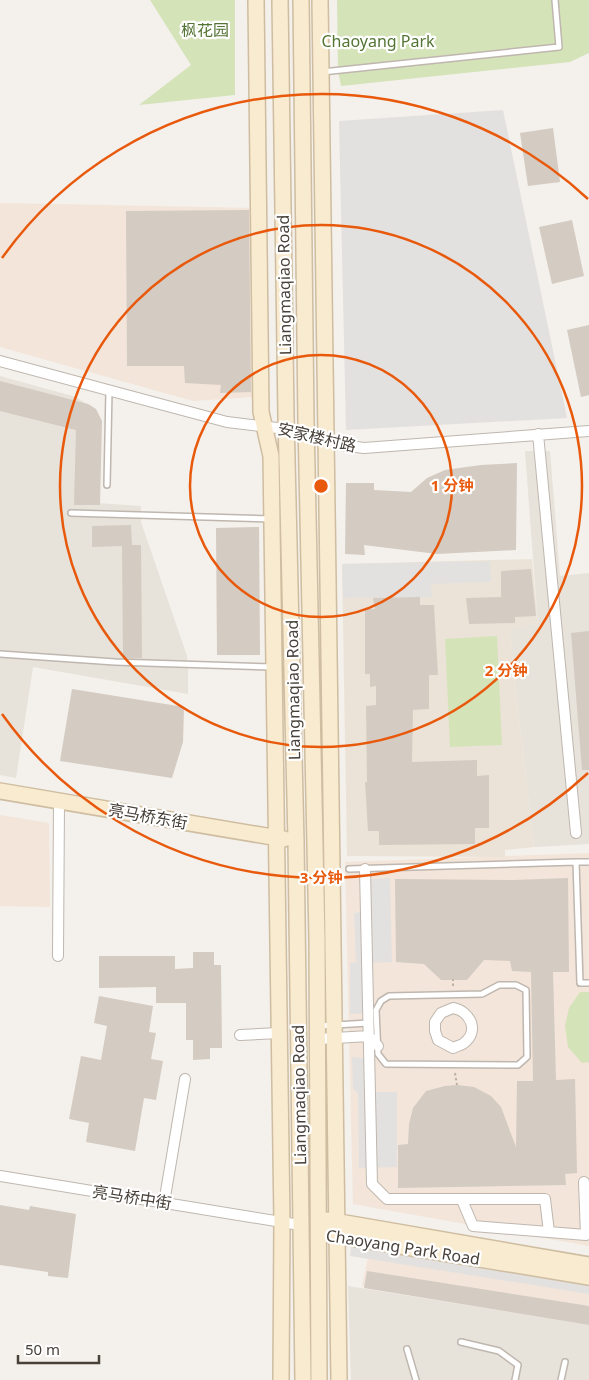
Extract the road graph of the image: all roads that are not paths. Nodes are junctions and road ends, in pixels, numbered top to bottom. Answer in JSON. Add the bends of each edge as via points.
{"nodes":[{"id":1,"x":256,"y":0,"type":"edge"},
{"id":2,"x":280,"y":0,"type":"edge"},
{"id":3,"x":301,"y":0,"type":"edge"},
{"id":4,"x":320,"y":0,"type":"edge"},
{"id":5,"x":554,"y":0,"type":"edge"},
{"id":6,"x":322,"y":72,"type":"junction"},
{"id":7,"x":322,"y":141,"type":"junction"},
{"id":8,"x":303,"y":201,"type":"junction"},
{"id":9,"x":0,"y":361,"type":"edge"},
{"id":10,"x":110,"y":391,"type":"junction"},
{"id":11,"x":263,"y":426,"type":"junction"},
{"id":12,"x":286,"y":429,"type":"junction"},
{"id":13,"x":589,"y":431,"type":"edge"},
{"id":14,"x":306,"y":434,"type":"junction"},
{"id":15,"x":538,"y":434,"type":"junction"},
{"id":16,"x":326,"y":442,"type":"junction"},
{"id":17,"x":107,"y":485,"type":"dead end"},
{"id":18,"x":71,"y":513,"type":"dead end"},
{"id":19,"x":272,"y":519,"type":"junction"},
{"id":20,"x":0,"y":654,"type":"edge"},
{"id":21,"x":274,"y":667,"type":"junction"},
{"id":22,"x":0,"y":791,"type":"edge"},
{"id":23,"x":59,"y":801,"type":"junction"},
{"id":24,"x":576,"y":834,"type":"dead end"},
{"id":25,"x":276,"y":837,"type":"junction"},
{"id":26,"x":296,"y":841,"type":"junction"},
{"id":27,"x":576,"y":862,"type":"junction"},
{"id":28,"x":589,"y":862,"type":"edge"},
{"id":29,"x":349,"y":869,"type":"dead end"},
{"id":30,"x":365,"y":869,"type":"junction"},
{"id":31,"x":58,"y":956,"type":"dead end"},
{"id":32,"x":589,"y":983,"type":"edge"},
{"id":33,"x":372,"y":1020,"type":"junction"},
{"id":34,"x":334,"y":1031,"type":"junction"},
{"id":35,"x":318,"y":1032,"type":"junction"},
{"id":36,"x":279,"y":1033,"type":"junction"},
{"id":37,"x":240,"y":1035,"type":"dead end"},
{"id":38,"x":369,"y":1036,"type":"junction"},
{"id":39,"x":378,"y":1046,"type":"junction"},
{"id":40,"x":185,"y":1079,"type":"dead end"},
{"id":41,"x":0,"y":1176,"type":"edge"},
{"id":42,"x":584,"y":1182,"type":"dead end"},
{"id":43,"x":462,"y":1200,"type":"junction"},
{"id":44,"x":164,"y":1203,"type":"junction"},
{"id":45,"x":282,"y":1222,"type":"junction"},
{"id":46,"x":300,"y":1224,"type":"junction"},
{"id":47,"x":317,"y":1225,"type":"junction"},
{"id":48,"x":473,"y":1226,"type":"junction"},
{"id":49,"x":337,"y":1229,"type":"junction"},
{"id":50,"x":549,"y":1232,"type":"junction"},
{"id":51,"x":587,"y":1235,"type":"edge"},
{"id":52,"x":473,"y":1246,"type":"junction"},
{"id":53,"x":589,"y":1266,"type":"edge"},
{"id":54,"x":589,"y":1277,"type":"edge"},
{"id":55,"x":461,"y":1342,"type":"dead end"},
{"id":56,"x":407,"y":1348,"type":"dead end"},
{"id":57,"x":565,"y":1362,"type":"dead end"},
{"id":58,"x":280,"y":1380,"type":"edge"},
{"id":59,"x":303,"y":1380,"type":"edge"},
{"id":60,"x":319,"y":1380,"type":"edge"},
{"id":61,"x":339,"y":1380,"type":"edge"},
{"id":62,"x":416,"y":1380,"type":"edge"},
{"id":63,"x":515,"y":1380,"type":"edge"},
{"id":64,"x":561,"y":1380,"type":"edge"}],
"edges":[{"from":1,"to":11,"type":"main road"},
{"from":2,"to":12,"type":"main road","name":"Liangmaqiao Road"},
{"from":3,"to":8,"type":"main road","name":"Liangmaqiao Road"},
{"from":4,"to":6,"type":"main road"},
{"from":5,"to":6,"type":"lane","via":[[559,47]]},
{"from":6,"to":7,"type":"main road"},
{"from":7,"to":8,"type":"main road"},
{"from":7,"to":16,"type":"main road"},
{"from":8,"to":14,"type":"main road","name":"Liangmaqiao Road"},
{"from":9,"to":10,"type":"street","name":"安家楼村路"},
{"from":10,"to":11,"type":"street","name":"安家楼村路","via":[[227,422]]},
{"from":10,"to":17,"type":"lane"},
{"from":11,"to":12,"type":"street","name":"安家楼村路"},
{"from":11,"to":19,"type":"main road","via":[[271,456]]},
{"from":12,"to":14,"type":"street","name":"安家楼村路"},
{"from":12,"to":26,"type":"main road","name":"Liangmaqiao Road"},
{"from":13,"to":15,"type":"street","name":"安家楼村路"},
{"from":14,"to":16,"type":"street","name":"安家楼村路"},
{"from":14,"to":35,"type":"main road","name":"Liangmaqiao Road"},
{"from":15,"to":16,"type":"street","name":"安家楼村路","via":[[364,448]]},
{"from":15,"to":24,"type":"street"},
{"from":16,"to":34,"type":"main road"},
{"from":18,"to":19,"type":"lane"},
{"from":19,"to":21,"type":"main road"},
{"from":20,"to":21,"type":"lane","via":[[115,662]]},
{"from":21,"to":25,"type":"main road"},
{"from":22,"to":23,"type":"main road","name":"亮马桥东街"},
{"from":23,"to":25,"type":"main road","name":"亮马桥东街"},
{"from":23,"to":31,"type":"street"},
{"from":25,"to":26,"type":"main road","name":"亮马桥东街"},
{"from":25,"to":36,"type":"main road"},
{"from":26,"to":46,"type":"main road","name":"Liangmaqiao Road"},
{"from":27,"to":28,"type":"lane"},
{"from":27,"to":30,"type":"lane"},
{"from":27,"to":32,"type":"lane","via":[[580,983]]},
{"from":29,"to":30,"type":"lane"},
{"from":30,"to":33,"type":"street"},
{"from":33,"to":34,"type":"lane"},
{"from":33,"to":38,"type":"street"},
{"from":33,"to":39,"type":"lane"},
{"from":33,"to":39,"type":"lane","via":[[381,1001],[389,996],[482,994],[499,985],[516,985],[526,990],[527,1057],[518,1064],[386,1064],[378,1054]]},
{"from":34,"to":35,"type":"street"},
{"from":34,"to":38,"type":"street"},
{"from":34,"to":49,"type":"main road"},
{"from":35,"to":47,"type":"main road","name":"Liangmaqiao Road"},
{"from":36,"to":37,"type":"street"},
{"from":36,"to":45,"type":"main road"},
{"from":38,"to":39,"type":"street"},
{"from":38,"to":43,"type":"street","via":[[372,1184],[387,1199]]},
{"from":40,"to":44,"type":"street"},
{"from":41,"to":44,"type":"street","name":"亮马桥中街"},
{"from":42,"to":51,"type":"street"},
{"from":43,"to":48,"type":"street"},
{"from":43,"to":50,"type":"street","via":[[545,1199]]},
{"from":44,"to":45,"type":"street","name":"亮马桥中街"},
{"from":45,"to":46,"type":"street","name":"亮马桥中街"},
{"from":45,"to":58,"type":"main road"},
{"from":46,"to":47,"type":"main road","name":"Chaoyang Park Road"},
{"from":46,"to":59,"type":"main road","name":"Liangmaqiao Road"},
{"from":47,"to":49,"type":"main road","name":"Chaoyang Park Road"},
{"from":47,"to":60,"type":"main road","name":"Liangmaqiao Road"},
{"from":48,"to":50,"type":"street"},
{"from":48,"to":52,"type":"street"},
{"from":49,"to":52,"type":"main road","name":"Chaoyang Park Road"},
{"from":49,"to":54,"type":"main road","name":"Chaoyang Park Road"},
{"from":49,"to":61,"type":"main road"},
{"from":50,"to":51,"type":"street"},
{"from":52,"to":53,"type":"main road","name":"Chaoyang Park Road"},
{"from":55,"to":63,"type":"lane","via":[[499,1351],[518,1365]]},
{"from":56,"to":62,"type":"lane"},
{"from":57,"to":64,"type":"lane"}]}
